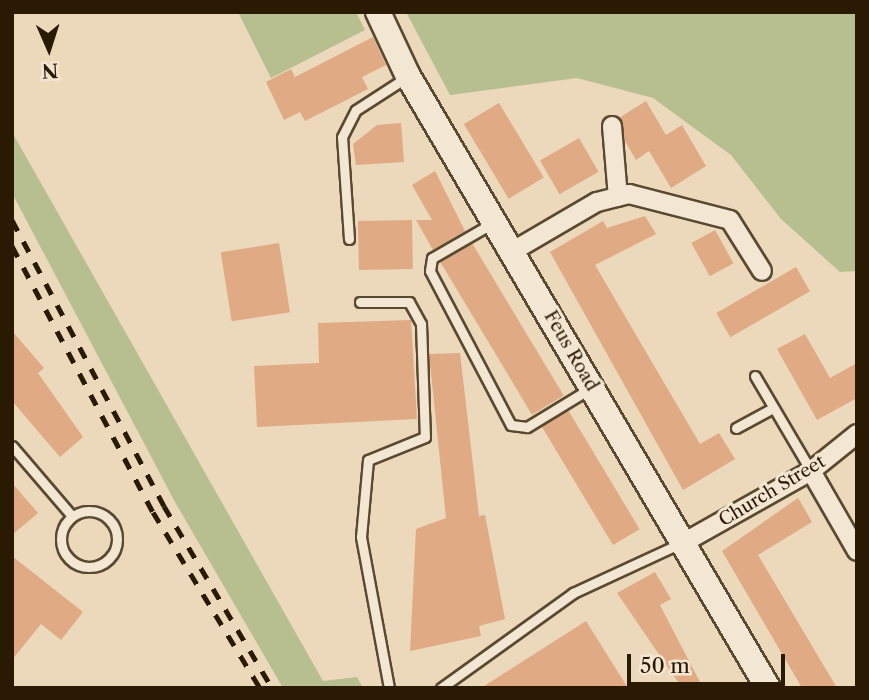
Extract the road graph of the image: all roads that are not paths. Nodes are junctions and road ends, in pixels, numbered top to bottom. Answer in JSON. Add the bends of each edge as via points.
{"nodes":[{"id":1,"x":378,"y":12,"type":"edge"},
{"id":2,"x":408,"y":76,"type":"junction"},
{"id":3,"x":612,"y":126,"type":"dead end"},
{"id":4,"x":618,"y":197,"type":"junction"},
{"id":5,"x":496,"y":221,"type":"junction"},
{"id":6,"x":349,"y":239,"type":"dead end"},
{"id":7,"x":513,"y":251,"type":"junction"},
{"id":8,"x":762,"y":271,"type":"dead end"},
{"id":9,"x":360,"y":302,"type":"dead end"},
{"id":10,"x":755,"y":376,"type":"dead end"},
{"id":11,"x":592,"y":388,"type":"junction"},
{"id":12,"x":773,"y":408,"type":"junction"},
{"id":13,"x":736,"y":428,"type":"dead end"},
{"id":14,"x":857,"y":434,"type":"edge"},
{"id":15,"x":12,"y":446,"type":"edge"},
{"id":16,"x":811,"y":471,"type":"junction"},
{"id":17,"x":72,"y":516,"type":"junction"},
{"id":18,"x":683,"y":542,"type":"junction"},
{"id":19,"x":857,"y":551,"type":"edge"},
{"id":20,"x":389,"y":688,"type":"edge"},
{"id":21,"x":441,"y":688,"type":"edge"},
{"id":22,"x":768,"y":688,"type":"edge"}],
"edges":[{"from":1,"to":2,"type":"street","name":"Feus Road"},
{"from":2,"to":5,"type":"street","name":"Feus Road"},
{"from":2,"to":6,"type":"lane","via":[[356,110],[342,137]]},
{"from":3,"to":4,"type":"street"},
{"from":4,"to":7,"type":"street"},
{"from":4,"to":8,"type":"street","via":[[642,196],[730,220]]},
{"from":5,"to":7,"type":"street","name":"Feus Road"},
{"from":5,"to":11,"type":"lane","via":[[432,258],[430,271],[511,425],[527,427]]},
{"from":7,"to":11,"type":"street","name":"Feus Road"},
{"from":9,"to":20,"type":"lane","via":[[410,302],[421,324],[425,437],[368,460],[361,537]]},
{"from":10,"to":12,"type":"lane"},
{"from":11,"to":18,"type":"street","name":"Feus Road"},
{"from":12,"to":13,"type":"lane"},
{"from":12,"to":16,"type":"lane"},
{"from":14,"to":16,"type":"street","name":"Church Street"},
{"from":15,"to":17,"type":"lane"},
{"from":16,"to":18,"type":"street","name":"Church Street"},
{"from":16,"to":19,"type":"street"},
{"from":17,"to":17,"type":"lane","via":[[60,538],[65,556],[78,565],[102,564],[117,541],[112,522],[91,511]]},
{"from":18,"to":21,"type":"lane","via":[[573,593]]},
{"from":18,"to":22,"type":"street","name":"Feus Road"}]}
